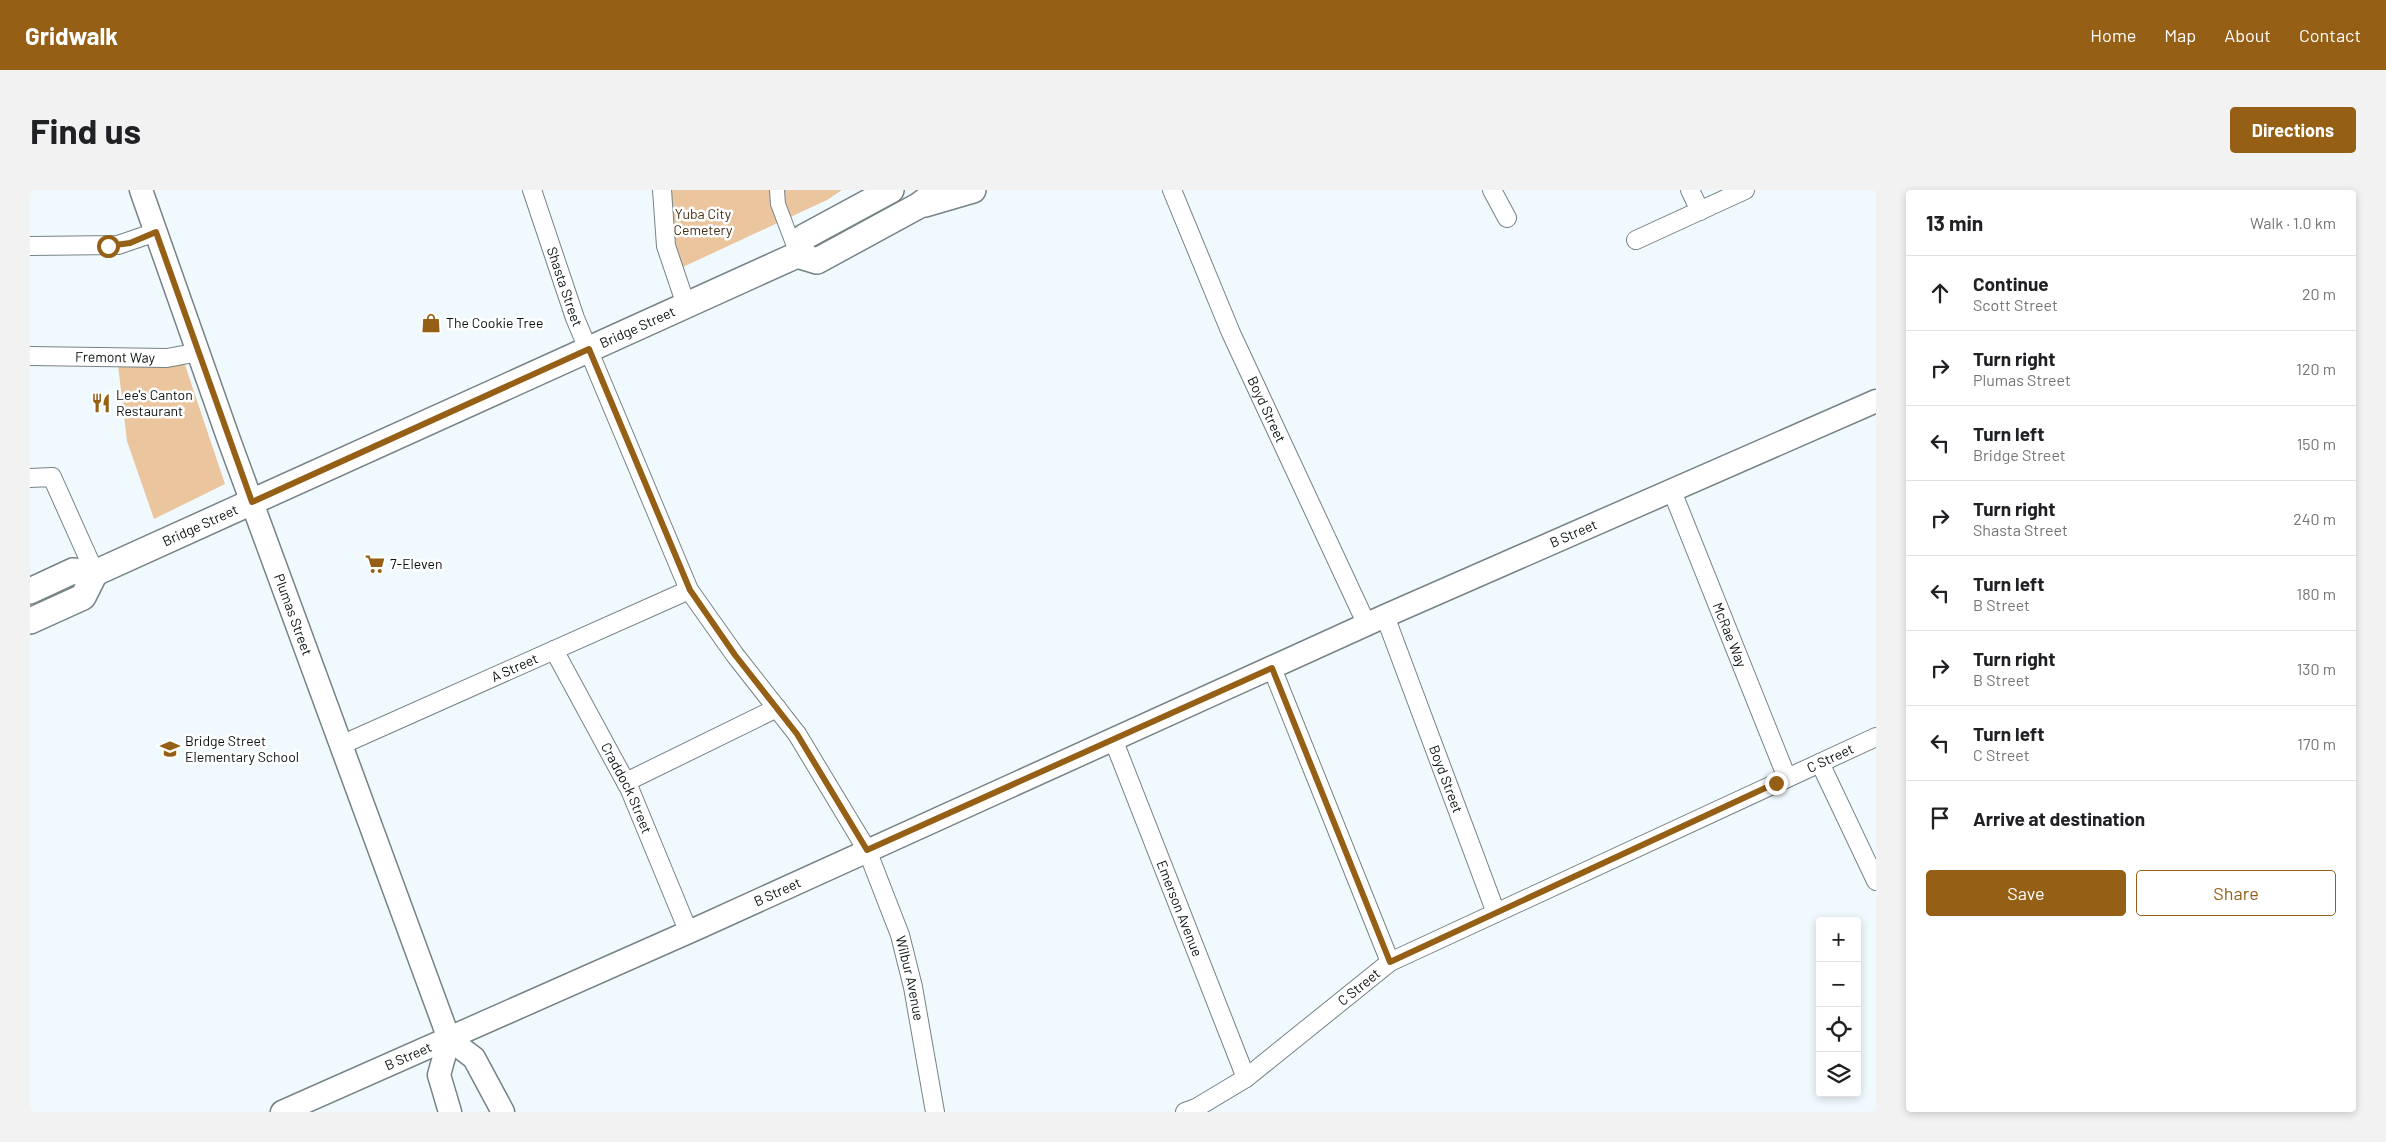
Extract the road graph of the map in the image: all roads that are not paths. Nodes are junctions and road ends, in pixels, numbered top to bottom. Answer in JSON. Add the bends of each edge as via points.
{"nodes":[{"id":1,"x":141,"y":190,"type":"edge"},
{"id":2,"x":532,"y":190,"type":"edge"},
{"id":3,"x":662,"y":190,"type":"edge"},
{"id":4,"x":777,"y":190,"type":"edge"},
{"id":5,"x":891,"y":190,"type":"edge"},
{"id":6,"x":940,"y":190,"type":"edge"},
{"id":7,"x":973,"y":190,"type":"edge"},
{"id":8,"x":1172,"y":190,"type":"edge"},
{"id":9,"x":1492,"y":190,"type":"edge"},
{"id":10,"x":1690,"y":190,"type":"edge"},
{"id":11,"x":1746,"y":190,"type":"edge"},
{"id":12,"x":918,"y":206,"type":"junction"},
{"id":13,"x":1700,"y":211,"type":"junction"},
{"id":14,"x":1507,"y":218,"type":"dead end"},
{"id":15,"x":156,"y":232,"type":"junction"},
{"id":16,"x":1636,"y":240,"type":"dead end"},
{"id":17,"x":30,"y":246,"type":"edge"},
{"id":18,"x":797,"y":255,"type":"junction"},
{"id":19,"x":686,"y":305,"type":"junction"},
{"id":20,"x":589,"y":349,"type":"junction"},
{"id":21,"x":199,"y":352,"type":"junction"},
{"id":22,"x":30,"y":356,"type":"edge"},
{"id":23,"x":1876,"y":401,"type":"edge"},
{"id":24,"x":30,"y":478,"type":"edge"},
{"id":25,"x":1672,"y":491,"type":"junction"},
{"id":26,"x":252,"y":502,"type":"junction"},
{"id":27,"x":95,"y":573,"type":"junction"},
{"id":28,"x":690,"y":590,"type":"junction"},
{"id":29,"x":30,"y":591,"type":"edge"},
{"id":30,"x":30,"y":621,"type":"edge"},
{"id":31,"x":1376,"y":621,"type":"junction"},
{"id":32,"x":554,"y":650,"type":"junction"},
{"id":33,"x":1272,"y":668,"type":"junction"},
{"id":34,"x":777,"y":708,"type":"junction"},
{"id":35,"x":1876,"y":737,"type":"edge"},
{"id":36,"x":1113,"y":739,"type":"junction"},
{"id":37,"x":341,"y":745,"type":"junction"},
{"id":38,"x":1820,"y":763,"type":"junction"},
{"id":39,"x":1787,"y":778,"type":"junction"},
{"id":40,"x":626,"y":782,"type":"junction"},
{"id":41,"x":867,"y":850,"type":"junction"},
{"id":42,"x":1876,"y":881,"type":"edge"},
{"id":43,"x":1496,"y":912,"type":"junction"},
{"id":44,"x":689,"y":933,"type":"junction"},
{"id":45,"x":1390,"y":962,"type":"junction"},
{"id":46,"x":449,"y":1038,"type":"junction"},
{"id":47,"x":1246,"y":1078,"type":"junction"},
{"id":48,"x":282,"y":1112,"type":"edge"},
{"id":49,"x":450,"y":1112,"type":"edge"},
{"id":50,"x":502,"y":1112,"type":"edge"},
{"id":51,"x":935,"y":1112,"type":"edge"},
{"id":52,"x":1185,"y":1112,"type":"edge"}],
"edges":[{"from":1,"to":15,"type":"street","name":"Plumas Street"},
{"from":2,"to":20,"type":"street","name":"Shasta Street","via":[[575,318]]},
{"from":3,"to":19,"type":"street","via":[[666,246]]},
{"from":4,"to":18,"type":"street","via":[[778,204]]},
{"from":5,"to":18,"type":"main road","via":[[804,237]]},
{"from":6,"to":12,"type":"main road"},
{"from":7,"to":12,"type":"main road"},
{"from":8,"to":31,"type":"street","name":"Boyd Street","via":[[1231,333]]},
{"from":9,"to":14,"type":"street"},
{"from":10,"to":13,"type":"street"},
{"from":11,"to":13,"type":"street"},
{"from":12,"to":18,"type":"main road","via":[[817,261]]},
{"from":13,"to":16,"type":"street"},
{"from":15,"to":17,"type":"street","via":[[118,245]]},
{"from":15,"to":21,"type":"street","name":"Plumas Street"},
{"from":18,"to":19,"type":"main road","name":"Bridge Street"},
{"from":19,"to":20,"type":"main road","name":"Bridge Street"},
{"from":20,"to":26,"type":"main road","name":"Bridge Street"},
{"from":20,"to":28,"type":"street","name":"Shasta Street"},
{"from":21,"to":22,"type":"street","name":"Fremont Way","via":[[168,358]]},
{"from":21,"to":26,"type":"street","name":"Plumas Street"},
{"from":23,"to":25,"type":"street","name":"B Street"},
{"from":24,"to":27,"type":"street","via":[[52,476]]},
{"from":25,"to":31,"type":"street","name":"B Street"},
{"from":25,"to":39,"type":"street","name":"McRae Way"},
{"from":26,"to":27,"type":"main road","name":"Bridge Street"},
{"from":26,"to":37,"type":"street","name":"Plumas Street"},
{"from":27,"to":29,"type":"main road","name":"Bridge Street","via":[[73,571]]},
{"from":27,"to":30,"type":"main road","via":[[83,597]]},
{"from":28,"to":32,"type":"street","name":"A Street"},
{"from":28,"to":34,"type":"street","name":"Shasta Street"},
{"from":31,"to":33,"type":"street","name":"B Street"},
{"from":31,"to":43,"type":"street","name":"Boyd Street"},
{"from":32,"to":37,"type":"street","name":"A Street"},
{"from":32,"to":40,"type":"street","name":"Craddock Street"},
{"from":33,"to":36,"type":"street","name":"B Street"},
{"from":33,"to":45,"type":"street"},
{"from":34,"to":40,"type":"street"},
{"from":34,"to":41,"type":"street","name":"Shasta Street","via":[[797,734]]},
{"from":35,"to":38,"type":"street","name":"C Street"},
{"from":36,"to":41,"type":"street","name":"B Street"},
{"from":36,"to":47,"type":"street","name":"Emerson Avenue"},
{"from":37,"to":46,"type":"street","name":"Plumas Street"},
{"from":38,"to":39,"type":"street","name":"C Street"},
{"from":38,"to":42,"type":"street"},
{"from":39,"to":43,"type":"street","name":"C Street"},
{"from":40,"to":44,"type":"street","name":"Craddock Street"},
{"from":41,"to":44,"type":"street","name":"B Street"},
{"from":41,"to":51,"type":"street","name":"Wilbur Avenue","via":[[900,935],[913,987]]},
{"from":43,"to":45,"type":"street","name":"C Street"},
{"from":44,"to":46,"type":"street","name":"B Street"},
{"from":45,"to":47,"type":"street","name":"C Street"},
{"from":46,"to":48,"type":"street","name":"B Street"},
{"from":46,"to":49,"type":"street","via":[[439,1075]]},
{"from":46,"to":50,"type":"street","via":[[474,1058]]},
{"from":47,"to":52,"type":"street","name":"C Street"}]}
